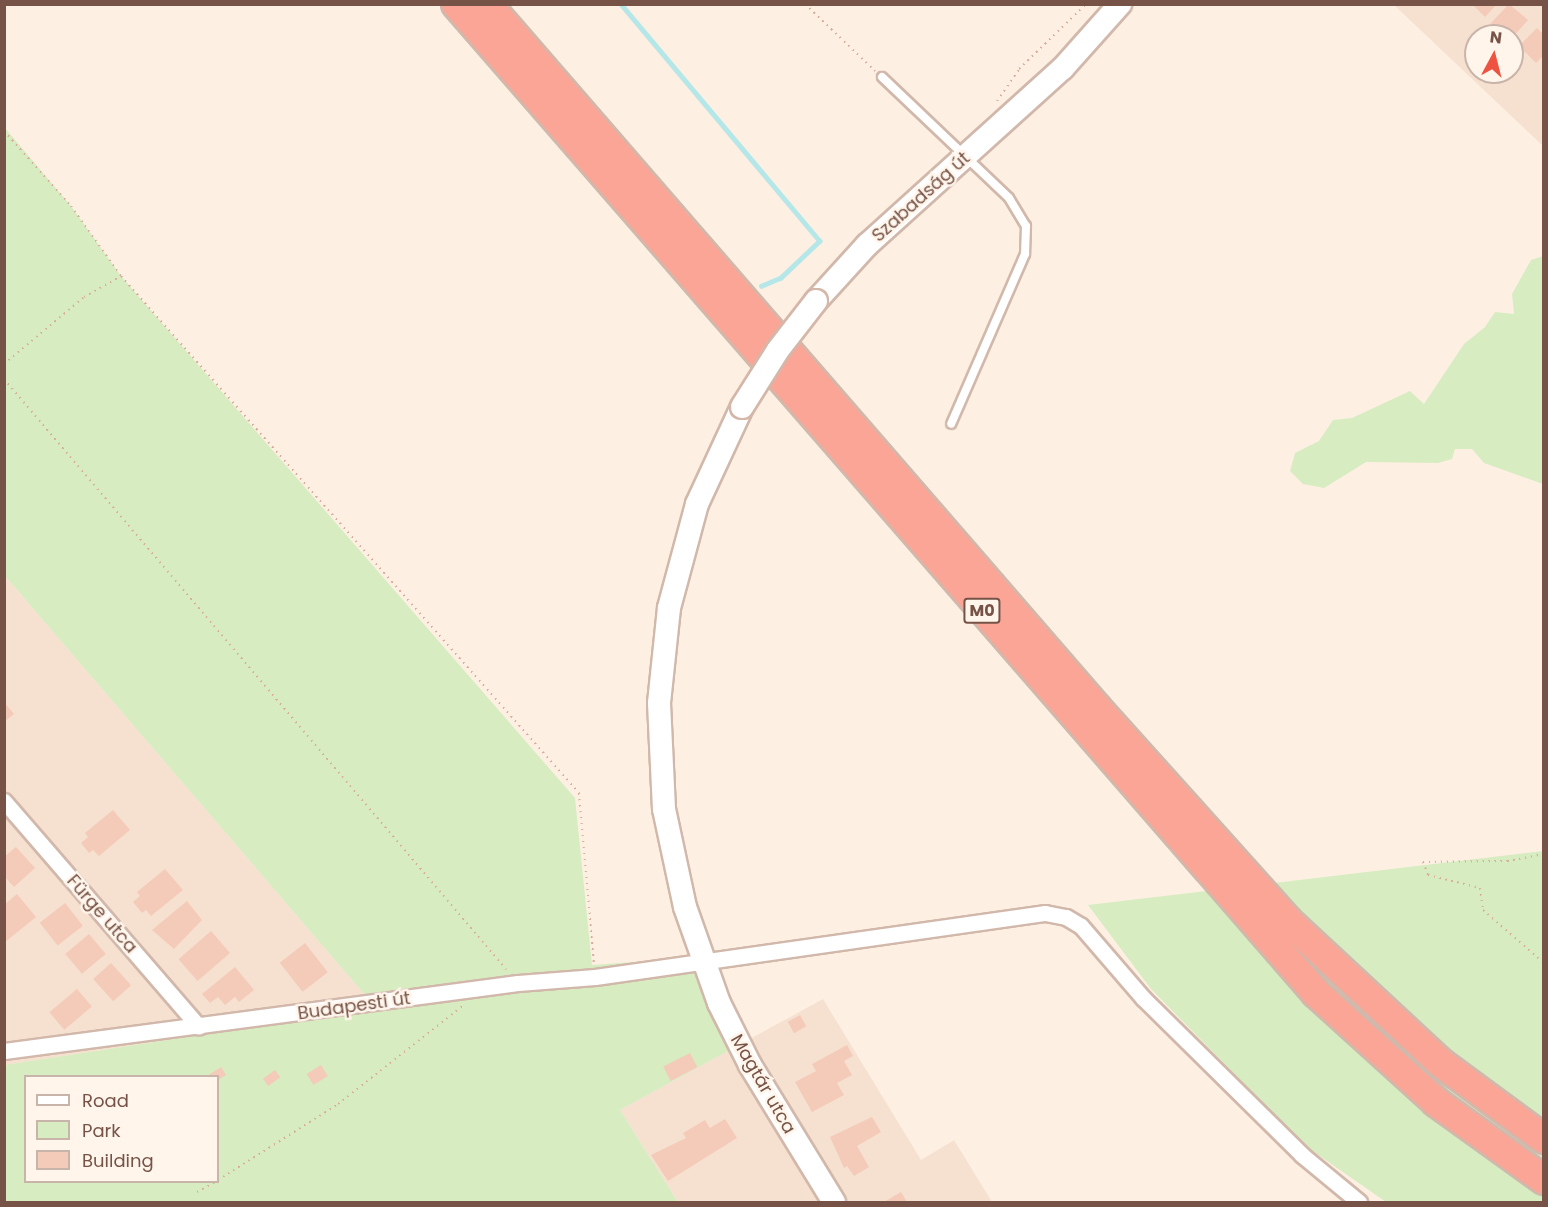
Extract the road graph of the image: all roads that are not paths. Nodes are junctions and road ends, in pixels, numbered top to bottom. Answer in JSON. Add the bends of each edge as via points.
{"nodes":[{"id":1,"x":456,"y":4,"type":"edge"},
{"id":2,"x":487,"y":4,"type":"edge"},
{"id":3,"x":1120,"y":4,"type":"edge"},
{"id":4,"x":882,"y":77,"type":"road end"},
{"id":5,"x":964,"y":158,"type":"junction"},
{"id":6,"x":742,"y":407,"type":"joint"},
{"id":7,"x":951,"y":424,"type":"dead end"},
{"id":8,"x":4,"y":801,"type":"edge"},
{"id":9,"x":703,"y":961,"type":"junction"},
{"id":10,"x":199,"y":1027,"type":"junction"},
{"id":11,"x":4,"y":1051,"type":"edge"},
{"id":12,"x":1544,"y":1139,"type":"edge"},
{"id":13,"x":1544,"y":1180,"type":"edge"},
{"id":14,"x":834,"y":1203,"type":"edge"},
{"id":15,"x":1359,"y":1203,"type":"edge"}],
"edges":[{"from":1,"to":13,"type":"highway","number":"M0","via":[[1316,993],[1436,1102]]},
{"from":2,"to":12,"type":"highway","number":"M0","via":[[1112,725],[1288,921],[1441,1063]]},
{"from":3,"to":5,"type":"street","name":"Szabadság út","via":[[1063,68]]},
{"from":4,"to":5,"type":"lane"},
{"from":5,"to":6,"type":"street","name":"Szabadság út","bridge":true,"via":[[867,245],[816,301],[778,350]]},
{"from":5,"to":7,"type":"lane","via":[[1014,205],[1026,226],[1028,239]]},
{"from":6,"to":9,"type":"street","name":"Magtár utca","via":[[707,478],[685,539],[669,608],[660,679],[659,741],[666,819],[680,888]]},
{"from":8,"to":10,"type":"street","name":"Fürge utca"},
{"from":9,"to":10,"type":"street","name":"Budapesti út"},
{"from":9,"to":14,"type":"street","name":"Magtár utca","via":[[739,1045]]},
{"from":9,"to":15,"type":"street","name":"Budapesti út","via":[[1015,915],[1045,913],[1066,917],[1092,936],[1143,998],[1261,1115]]},
{"from":10,"to":11,"type":"street","name":"Budapesti út"}]}
